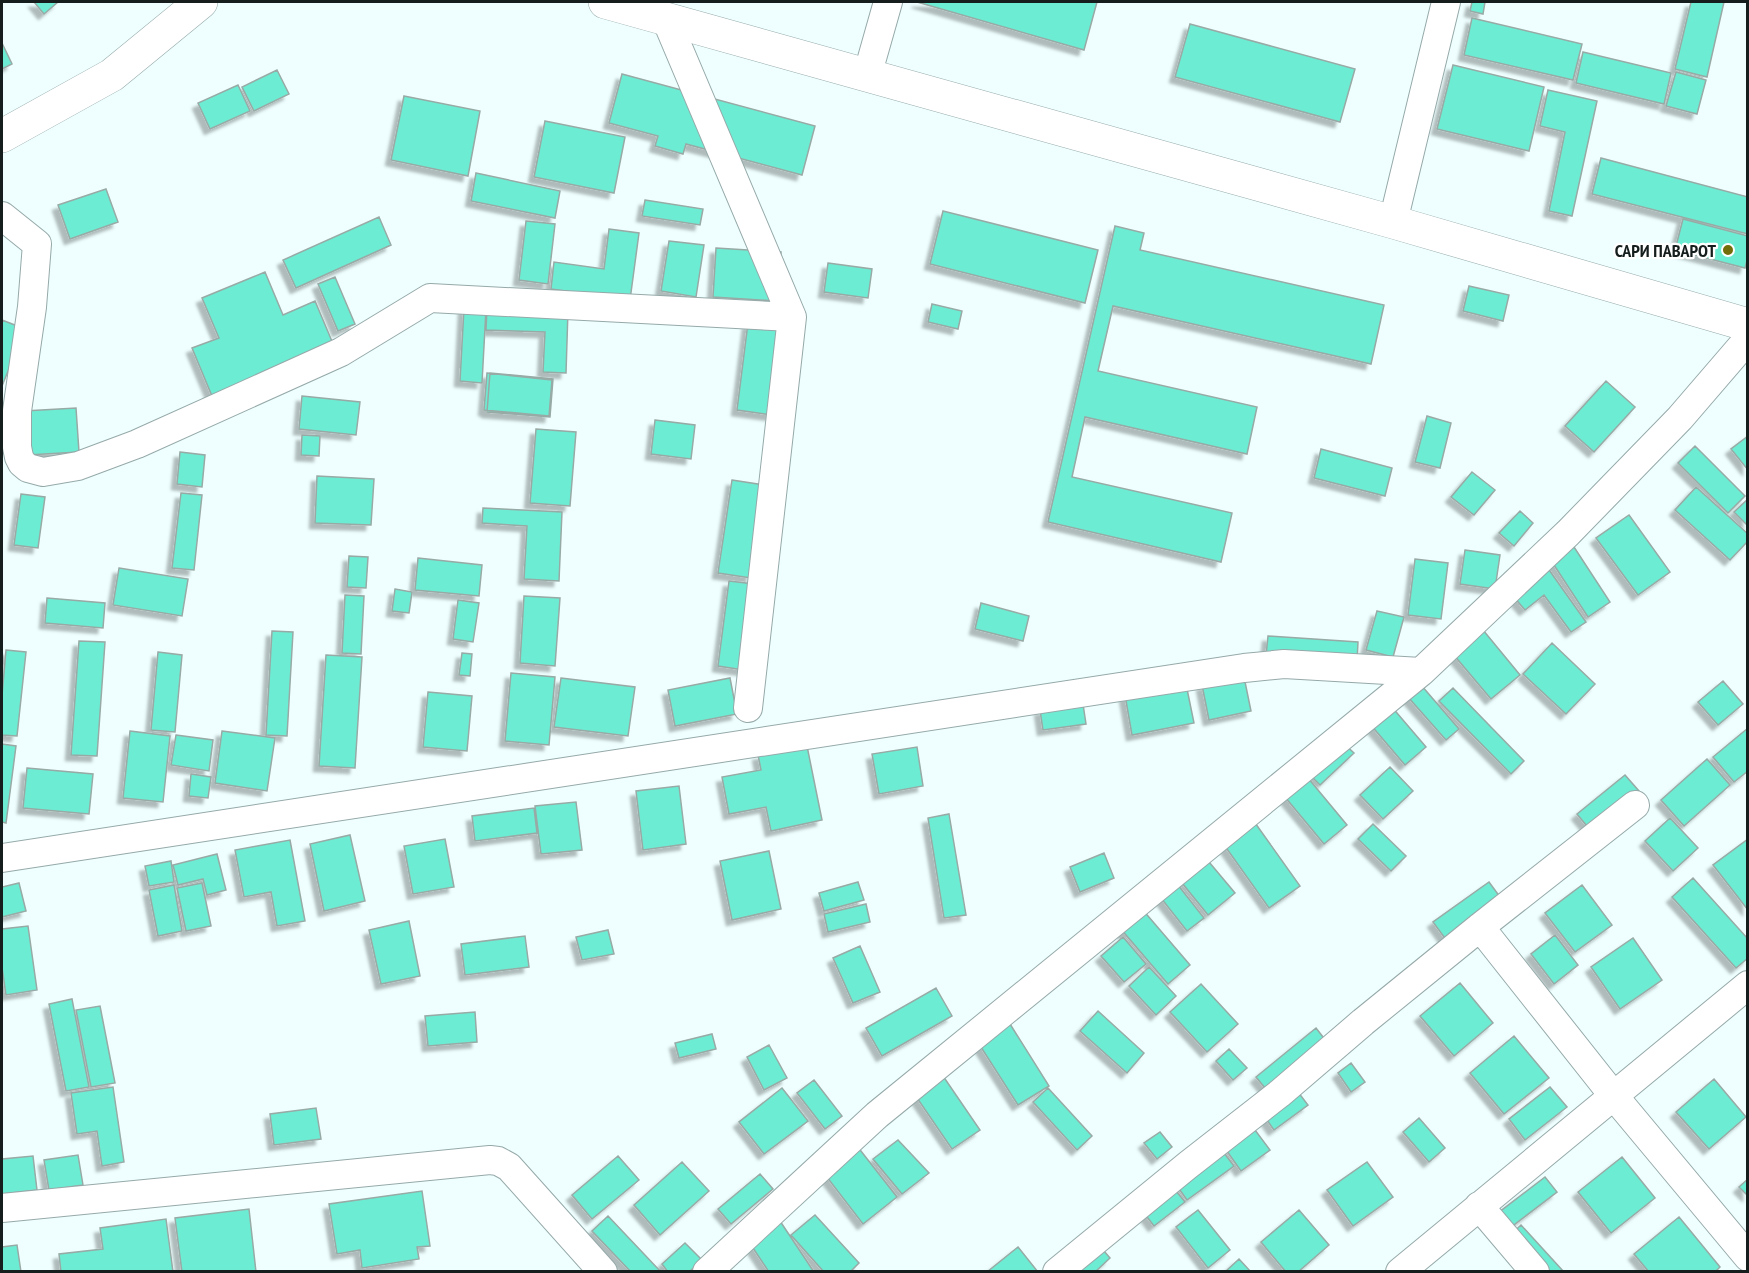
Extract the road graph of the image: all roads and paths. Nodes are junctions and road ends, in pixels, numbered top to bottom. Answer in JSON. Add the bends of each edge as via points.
{"nodes":[{"id":1,"x":201,"y":2,"type":"edge"},
{"id":2,"x":605,"y":2,"type":"edge"},
{"id":3,"x":888,"y":2,"type":"edge"},
{"id":4,"x":1446,"y":2,"type":"edge"},
{"id":5,"x":666,"y":19,"type":"junction"},
{"id":6,"x":867,"y":76,"type":"junction"},
{"id":7,"x":2,"y":136,"type":"edge"},
{"id":8,"x":2,"y":216,"type":"edge"},
{"id":9,"x":1393,"y":222,"type":"junction"},
{"id":10,"x":792,"y":317,"type":"junction"},
{"id":11,"x":1748,"y":325,"type":"edge"},
{"id":12,"x":1748,"y":339,"type":"edge"},
{"id":13,"x":1420,"y":672,"type":"junction"},
{"id":14,"x":748,"y":708,"type":"dead end"},
{"id":15,"x":1635,"y":805,"type":"dead end"},
{"id":16,"x":2,"y":858,"type":"edge"},
{"id":17,"x":1480,"y":927,"type":"junction"},
{"id":18,"x":1748,"y":985,"type":"edge"},
{"id":19,"x":1613,"y":1095,"type":"junction"},
{"id":20,"x":1479,"y":1206,"type":"junction"},
{"id":21,"x":2,"y":1209,"type":"edge"},
{"id":22,"x":1748,"y":1257,"type":"edge"},
{"id":23,"x":603,"y":1272,"type":"edge"},
{"id":24,"x":707,"y":1272,"type":"edge"},
{"id":25,"x":1057,"y":1272,"type":"edge"},
{"id":26,"x":1400,"y":1272,"type":"edge"},
{"id":27,"x":1535,"y":1272,"type":"edge"}],
"edges":[{"from":1,"to":7,"type":"street","via":[[112,75]]},
{"from":2,"to":5,"type":"street"},
{"from":3,"to":6,"type":"street"},
{"from":4,"to":9,"type":"street"},
{"from":5,"to":6,"type":"street"},
{"from":5,"to":10,"type":"street"},
{"from":6,"to":9,"type":"street"},
{"from":8,"to":10,"type":"street","via":[[37,244],[17,411],[17,447],[22,463],[43,472],[78,466],[148,439],[341,352],[430,298]]},
{"from":9,"to":11,"type":"street"},
{"from":10,"to":14,"type":"street"},
{"from":12,"to":13,"type":"street","via":[[1680,418],[1568,533]]},
{"from":13,"to":16,"type":"street","via":[[1284,664],[1244,668]]},
{"from":13,"to":24,"type":"street","via":[[877,1115]]},
{"from":15,"to":17,"type":"street"},
{"from":17,"to":19,"type":"street"},
{"from":17,"to":25,"type":"street","via":[[1280,1094]]},
{"from":18,"to":19,"type":"street"},
{"from":19,"to":20,"type":"street"},
{"from":19,"to":22,"type":"street"},
{"from":20,"to":26,"type":"street"},
{"from":20,"to":27,"type":"street"},
{"from":21,"to":23,"type":"street","via":[[490,1160],[509,1167]]}]}
